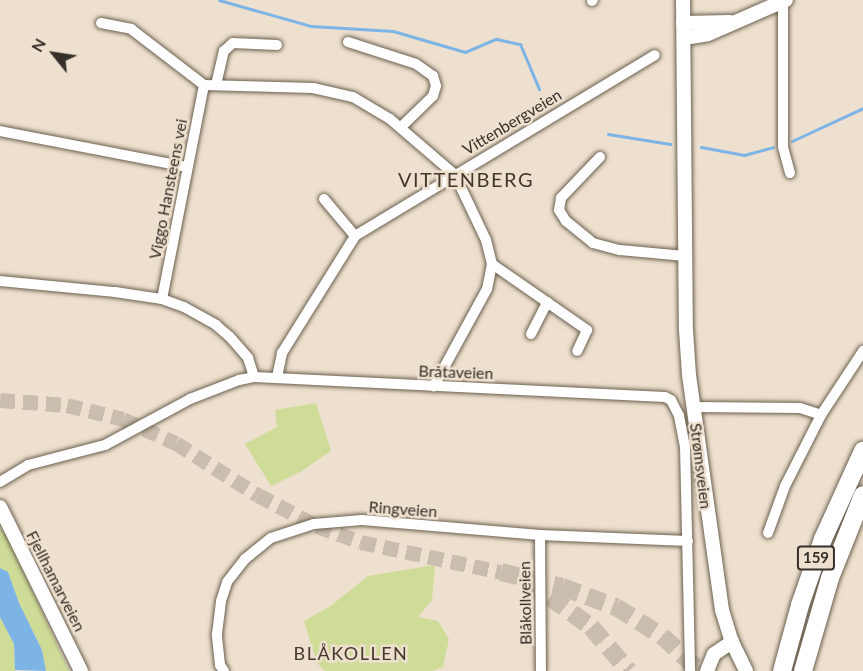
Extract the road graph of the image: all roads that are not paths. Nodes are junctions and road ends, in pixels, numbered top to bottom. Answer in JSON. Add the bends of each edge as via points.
{"nodes":[{"id":1,"x":683,"y":0,"type":"edge"},
{"id":2,"x":785,"y":1,"type":"edge"},
{"id":3,"x":101,"y":22,"type":"dead end"},
{"id":4,"x":732,"y":22,"type":"junction"},
{"id":5,"x":683,"y":23,"type":"junction"},
{"id":6,"x":684,"y":38,"type":"junction"},
{"id":7,"x":348,"y":42,"type":"dead end"},
{"id":8,"x":277,"y":45,"type":"dead end"},
{"id":9,"x":655,"y":55,"type":"dead end"},
{"id":10,"x":204,"y":85,"type":"junction"},
{"id":11,"x":216,"y":85,"type":"junction"},
{"id":12,"x":401,"y":127,"type":"junction"},
{"id":13,"x":0,"y":131,"type":"edge"},
{"id":14,"x":600,"y":157,"type":"dead end"},
{"id":15,"x":187,"y":167,"type":"junction"},
{"id":16,"x":790,"y":174,"type":"dead end"},
{"id":17,"x":455,"y":175,"type":"junction"},
{"id":18,"x":324,"y":198,"type":"dead end"},
{"id":19,"x":355,"y":236,"type":"junction"},
{"id":20,"x":685,"y":256,"type":"junction"},
{"id":21,"x":492,"y":264,"type":"junction"},
{"id":22,"x":0,"y":281,"type":"edge"},
{"id":23,"x":162,"y":299,"type":"junction"},
{"id":24,"x":547,"y":302,"type":"junction"},
{"id":25,"x":531,"y":334,"type":"dead end"},
{"id":26,"x":577,"y":351,"type":"dead end"},
{"id":27,"x":863,"y":351,"type":"edge"},
{"id":28,"x":254,"y":377,"type":"junction"},
{"id":29,"x":277,"y":377,"type":"junction"},
{"id":30,"x":434,"y":386,"type":"junction"},
{"id":31,"x":693,"y":407,"type":"junction"},
{"id":32,"x":820,"y":415,"type":"junction"},
{"id":33,"x":863,"y":451,"type":"edge"},
{"id":34,"x":0,"y":482,"type":"edge"},
{"id":35,"x":863,"y":495,"type":"edge"},
{"id":36,"x":0,"y":507,"type":"edge"},
{"id":37,"x":768,"y":533,"type":"dead end"},
{"id":38,"x":540,"y":535,"type":"junction"},
{"id":39,"x":688,"y":541,"type":"junction"},
{"id":40,"x":732,"y":642,"type":"junction"},
{"id":41,"x":81,"y":671,"type":"edge"},
{"id":42,"x":224,"y":671,"type":"edge"},
{"id":43,"x":541,"y":671,"type":"edge"},
{"id":44,"x":690,"y":671,"type":"edge"},
{"id":45,"x":707,"y":671,"type":"edge"},
{"id":46,"x":746,"y":671,"type":"edge"},
{"id":47,"x":782,"y":671,"type":"edge"},
{"id":48,"x":803,"y":671,"type":"edge"}],
"edges":[{"from":1,"to":5,"type":"main road","name":"Strømsveien"},
{"from":2,"to":4,"type":"main road"},
{"from":2,"to":16,"type":"street","via":[[783,147]]},
{"from":3,"to":10,"type":"street","via":[[132,29]]},
{"from":4,"to":5,"type":"main road"},
{"from":4,"to":6,"type":"main road","via":[[708,34]]},
{"from":5,"to":6,"type":"main road","name":"Strømsveien"},
{"from":6,"to":20,"type":"main road","name":"Strømsveien"},
{"from":7,"to":12,"type":"street","via":[[416,64],[433,76],[433,96]]},
{"from":8,"to":11,"type":"street","via":[[233,43],[224,51]]},
{"from":9,"to":17,"type":"street","name":"Vittenbergveien"},
{"from":10,"to":11,"type":"street"},
{"from":10,"to":15,"type":"street","name":"Viggo Hansteens vei"},
{"from":11,"to":12,"type":"street","via":[[313,88],[344,93]]},
{"from":12,"to":17,"type":"street"},
{"from":13,"to":15,"type":"street"},
{"from":14,"to":20,"type":"street","via":[[561,198],[559,210],[566,220],[593,243],[620,250]]},
{"from":15,"to":23,"type":"street","name":"Viggo Hansteens vei"},
{"from":17,"to":19,"type":"street","name":"Vittenbergveien"},
{"from":17,"to":21,"type":"street","via":[[486,240]]},
{"from":18,"to":19,"type":"street"},
{"from":19,"to":29,"type":"street","name":"Vittenbergveien","via":[[282,354]]},
{"from":20,"to":31,"type":"main road","name":"Strømsveien","via":[[686,346]]},
{"from":21,"to":24,"type":"street"},
{"from":21,"to":30,"type":"street","via":[[487,289]]},
{"from":22,"to":23,"type":"street"},
{"from":23,"to":28,"type":"street","via":[[216,325],[248,358]]},
{"from":24,"to":25,"type":"street"},
{"from":24,"to":26,"type":"street","via":[[587,330]]},
{"from":27,"to":32,"type":"street"},
{"from":28,"to":29,"type":"street","name":"Bråtaveien"},
{"from":28,"to":34,"type":"street","via":[[190,399],[105,445],[28,465]]},
{"from":29,"to":30,"type":"street","name":"Bråtaveien"},
{"from":30,"to":39,"type":"street","name":"Bråtaveien","via":[[661,395],[671,400],[685,446]]},
{"from":31,"to":32,"type":"street","via":[[800,408]]},
{"from":31,"to":40,"type":"main road","name":"Strømsveien","via":[[716,581]]},
{"from":32,"to":37,"type":"street","via":[[785,486]]},
{"from":33,"to":47,"type":"highway","number":"159","via":[[820,548]]},
{"from":35,"to":48,"type":"highway","number":"159","via":[[833,567]]},
{"from":36,"to":41,"type":"main road","name":"Fjellhamarveien"},
{"from":38,"to":39,"type":"street","name":"Ringveien"},
{"from":38,"to":42,"type":"street","name":"Ringveien","via":[[362,520],[314,524],[271,538],[245,559],[227,582],[217,634]]},
{"from":38,"to":43,"type":"street","name":"Blåkollveien"},
{"from":39,"to":44,"type":"street","name":"Bråtaveien"},
{"from":40,"to":45,"type":"main road","via":[[714,654]]},
{"from":40,"to":46,"type":"main road","name":"Strømsveien"}]}
